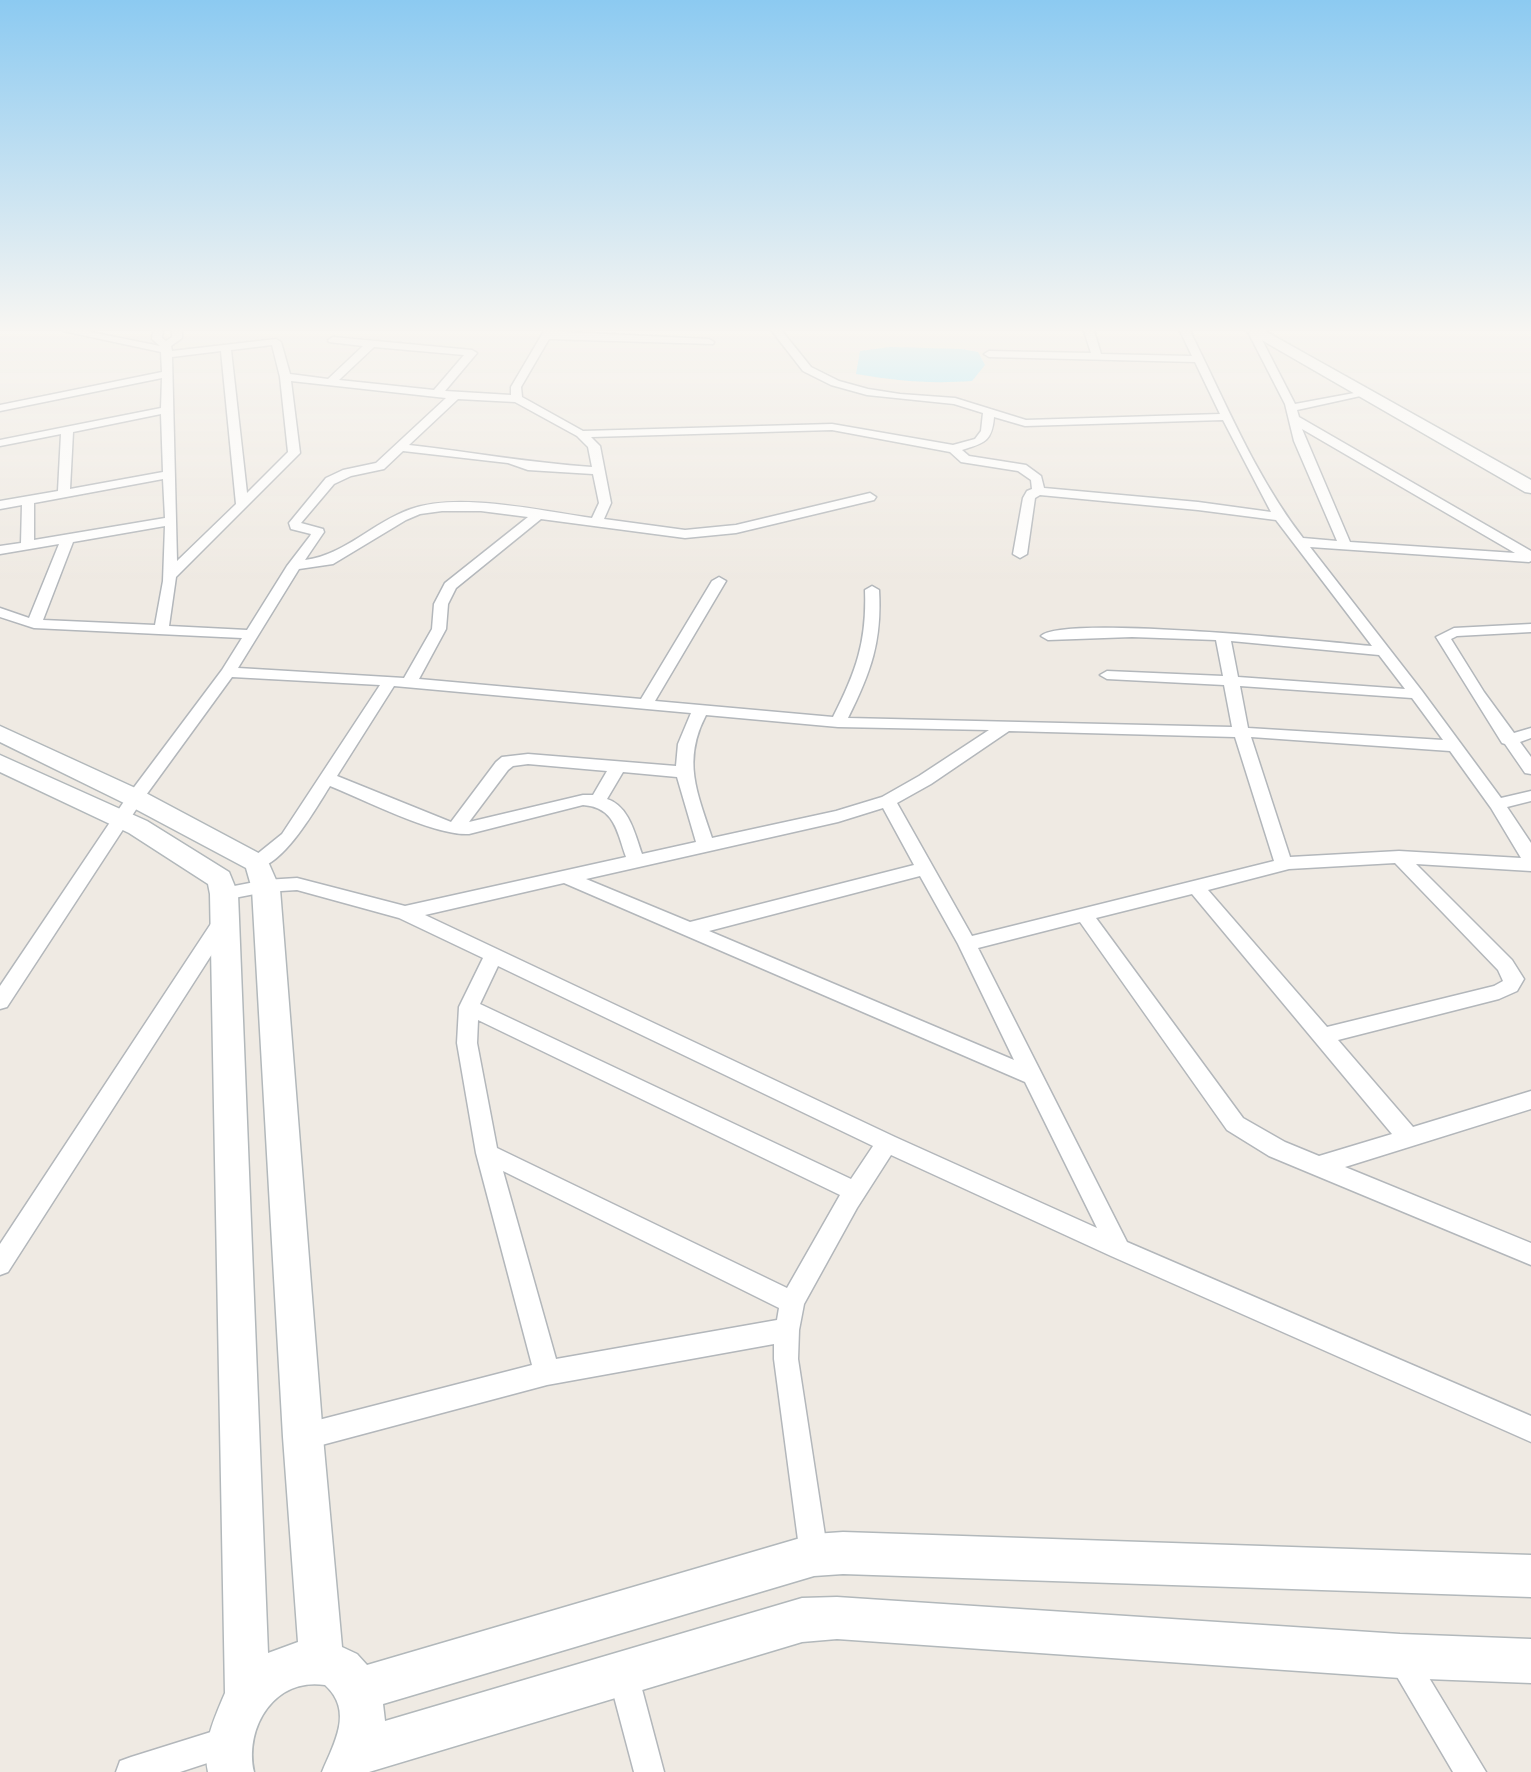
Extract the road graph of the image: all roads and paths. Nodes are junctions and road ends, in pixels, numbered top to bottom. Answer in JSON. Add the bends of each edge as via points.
{"nodes":[{"id":1,"x":148,"y":414,"type":"edge"},
{"id":2,"x":166,"y":414,"type":"edge"},
{"id":3,"x":233,"y":414,"type":"edge"},
{"id":4,"x":289,"y":414,"type":"edge"},
{"id":5,"x":436,"y":414,"type":"edge"},
{"id":6,"x":544,"y":414,"type":"edge"},
{"id":7,"x":989,"y":414,"type":"edge"},
{"id":8,"x":997,"y":414,"type":"edge"},
{"id":9,"x":1226,"y":414,"type":"edge"},
{"id":10,"x":1292,"y":414,"type":"joint"},
{"id":11,"x":1398,"y":414,"type":"edge"},
{"id":12,"x":1426,"y":414,"type":"edge"},
{"id":13,"x":1228,"y":417,"type":"junction"},
{"id":14,"x":67,"y":430,"type":"junction"},
{"id":15,"x":581,"y":434,"type":"junction"},
{"id":16,"x":0,"y":443,"type":"edge"},
{"id":17,"x":401,"y":447,"type":"junction"},
{"id":18,"x":954,"y":449,"type":"junction"},
{"id":19,"x":1531,"y":469,"type":"edge"},
{"id":20,"x":598,"y":471,"type":"junction"},
{"id":21,"x":168,"y":475,"type":"junction"},
{"id":22,"x":1531,"y":488,"type":"edge"},
{"id":23,"x":1038,"y":491,"type":"junction"},
{"id":24,"x":64,"y":493,"type":"junction"},
{"id":25,"x":870,"y":497,"type":"dead end"},
{"id":26,"x":28,"y":500,"type":"junction"},
{"id":27,"x":242,"y":504,"type":"junction"},
{"id":28,"x":0,"y":505,"type":"edge"},
{"id":29,"x":539,"y":514,"type":"junction"},
{"id":30,"x":1280,"y":517,"type":"junction"},
{"id":31,"x":171,"y":521,"type":"junction"},
{"id":32,"x":596,"y":523,"type":"junction"},
{"id":33,"x":67,"y":540,"type":"junction"},
{"id":34,"x":1301,"y":543,"type":"junction"},
{"id":35,"x":27,"y":545,"type":"junction"},
{"id":36,"x":1345,"y":545,"type":"junction"},
{"id":37,"x":0,"y":550,"type":"edge"},
{"id":38,"x":1020,"y":554,"type":"dead end"},
{"id":39,"x":1531,"y":558,"type":"edge"},
{"id":40,"x":294,"y":566,"type":"junction"},
{"id":41,"x":170,"y":576,"type":"junction"},
{"id":42,"x":719,"y":581,"type":"dead end"},
{"id":43,"x":872,"y":590,"type":"dead end"},
{"id":44,"x":0,"y":612,"type":"edge"},
{"id":45,"x":34,"y":624,"type":"junction"},
{"id":46,"x":161,"y":628,"type":"junction"},
{"id":47,"x":1531,"y":628,"type":"edge"},
{"id":48,"x":250,"y":634,"type":"junction"},
{"id":49,"x":1048,"y":636,"type":"dead end"},
{"id":50,"x":1223,"y":638,"type":"junction"},
{"id":51,"x":1382,"y":651,"type":"junction"},
{"id":52,"x":228,"y":672,"type":"junction"},
{"id":53,"x":1107,"y":675,"type":"dead end"},
{"id":54,"x":390,"y":681,"type":"junction"},
{"id":55,"x":1233,"y":681,"type":"junction"},
{"id":56,"x":409,"y":683,"type":"junction"},
{"id":57,"x":1417,"y":694,"type":"junction"},
{"id":58,"x":645,"y":705,"type":"junction"},
{"id":59,"x":701,"y":709,"type":"junction"},
{"id":60,"x":838,"y":722,"type":"junction"},
{"id":61,"x":1003,"y":728,"type":"junction"},
{"id":62,"x":1241,"y":732,"type":"junction"},
{"id":63,"x":0,"y":733,"type":"edge"},
{"id":64,"x":1531,"y":733,"type":"edge"},
{"id":65,"x":1508,"y":740,"type":"junction"},
{"id":66,"x":1453,"y":746,"type":"junction"},
{"id":67,"x":0,"y":763,"type":"edge"},
{"id":68,"x":618,"y":766,"type":"junction"},
{"id":69,"x":1531,"y":769,"type":"edge"},
{"id":70,"x":685,"y":772,"type":"junction"},
{"id":71,"x":327,"y":778,"type":"junction"},
{"id":72,"x":1531,"y":796,"type":"edge"},
{"id":73,"x":598,"y":800,"type":"junction"},
{"id":74,"x":888,"y":801,"type":"junction"},
{"id":75,"x":1497,"y":804,"type":"junction"},
{"id":76,"x":129,"y":808,"type":"junction"},
{"id":77,"x":455,"y":829,"type":"junction"},
{"id":78,"x":706,"y":845,"type":"junction"},
{"id":79,"x":1398,"y":857,"type":"junction"},
{"id":80,"x":636,"y":860,"type":"junction"},
{"id":81,"x":1531,"y":863,"type":"edge"},
{"id":82,"x":1284,"y":864,"type":"junction"},
{"id":83,"x":926,"y":868,"type":"junction"},
{"id":84,"x":261,"y":874,"type":"junction"},
{"id":85,"x":568,"y":878,"type":"junction"},
{"id":86,"x":1196,"y":887,"type":"junction"},
{"id":87,"x":225,"y":906,"type":"junction"},
{"id":88,"x":405,"y":913,"type":"junction"},
{"id":89,"x":1085,"y":916,"type":"junction"},
{"id":90,"x":690,"y":929,"type":"junction"},
{"id":91,"x":967,"y":944,"type":"junction"},
{"id":92,"x":493,"y":957,"type":"junction"},
{"id":93,"x":0,"y":1002,"type":"edge"},
{"id":94,"x":469,"y":1007,"type":"junction"},
{"id":95,"x":1324,"y":1036,"type":"junction"},
{"id":96,"x":1034,"y":1077,"type":"junction"},
{"id":97,"x":1531,"y":1100,"type":"edge"},
{"id":98,"x":1409,"y":1138,"type":"junction"},
{"id":99,"x":887,"y":1143,"type":"junction"},
{"id":100,"x":487,"y":1153,"type":"junction"},
{"id":101,"x":1321,"y":1165,"type":"junction"},
{"id":102,"x":856,"y":1191,"type":"junction"},
{"id":103,"x":1525,"y":1247,"type":"edge"},
{"id":104,"x":1119,"y":1249,"type":"junction"},
{"id":105,"x":0,"y":1264,"type":"edge"},
{"id":106,"x":792,"y":1302,"type":"junction"},
{"id":107,"x":787,"y":1330,"type":"junction"},
{"id":108,"x":547,"y":1373,"type":"junction"},
{"id":109,"x":1531,"y":1429,"type":"edge"},
{"id":110,"x":303,"y":1437,"type":"junction"},
{"id":111,"x":814,"y":1555,"type":"junction"},
{"id":112,"x":1531,"y":1576,"type":"edge"},
{"id":113,"x":1400,"y":1656,"type":"junction"},
{"id":114,"x":321,"y":1661,"type":"junction"},
{"id":115,"x":1531,"y":1661,"type":"edge"},
{"id":116,"x":623,"y":1674,"type":"junction"},
{"id":117,"x":357,"y":1690,"type":"junction"},
{"id":118,"x":247,"y":1697,"type":"junction"},
{"id":119,"x":231,"y":1756,"type":"edge"},
{"id":120,"x":349,"y":1762,"type":"edge"},
{"id":121,"x":131,"y":1772,"type":"edge"},
{"id":122,"x":649,"y":1772,"type":"edge"},
{"id":123,"x":1471,"y":1772,"type":"edge"}],
"edges":[{"from":1,"to":14,"type":"street"},
{"from":2,"to":21,"type":"street"},
{"from":3,"to":27,"type":"street"},
{"from":4,"to":27,"type":"street","via":[[294,453]]},
{"from":5,"to":17,"type":"street"},
{"from":6,"to":15,"type":"street"},
{"from":7,"to":18,"type":"street","via":[[987,432],[979,441]]},
{"from":8,"to":13,"type":"street","via":[[1026,423]]},
{"from":9,"to":13,"type":"street"},
{"from":10,"to":36,"type":"street"},
{"from":10,"to":39,"type":"street"},
{"from":11,"to":22,"type":"street"},
{"from":12,"to":19,"type":"street"},
{"from":13,"to":30,"type":"street"},
{"from":14,"to":16,"type":"street"},
{"from":14,"to":24,"type":"street"},
{"from":15,"to":18,"type":"street","via":[[810,426],[867,432]]},
{"from":15,"to":20,"type":"street","via":[[594,446]]},
{"from":17,"to":20,"type":"street","via":[[509,460],[528,466]]},
{"from":17,"to":40,"type":"street","via":[[375,468],[346,473],[330,481],[295,523],[318,534]]},
{"from":18,"to":23,"type":"street","via":[[965,459],[1022,468],[1037,479]]},
{"from":20,"to":32,"type":"street","via":[[604,503]]},
{"from":21,"to":24,"type":"street"},
{"from":21,"to":31,"type":"street"},
{"from":23,"to":30,"type":"street"},
{"from":23,"to":38,"type":"street","via":[[1030,494]]},
{"from":24,"to":26,"type":"street"},
{"from":25,"to":32,"type":"street","via":[[709,533],[685,534]]},
{"from":26,"to":28,"type":"street"},
{"from":26,"to":35,"type":"street"},
{"from":27,"to":41,"type":"street"},
{"from":29,"to":32,"type":"street"},
{"from":29,"to":40,"type":"street","via":[[462,506],[417,512],[328,561]]},
{"from":29,"to":56,"type":"street","via":[[450,586],[441,604],[439,629]]},
{"from":30,"to":34,"type":"street"},
{"from":31,"to":33,"type":"street"},
{"from":31,"to":41,"type":"street"},
{"from":33,"to":35,"type":"street"},
{"from":33,"to":45,"type":"street"},
{"from":34,"to":36,"type":"street"},
{"from":34,"to":51,"type":"street"},
{"from":35,"to":37,"type":"street"},
{"from":36,"to":39,"type":"street"},
{"from":40,"to":48,"type":"street"},
{"from":41,"to":46,"type":"street"},
{"from":42,"to":58,"type":"street"},
{"from":43,"to":60,"type":"street","via":[[874,616],[867,663]]},
{"from":44,"to":45,"type":"street"},
{"from":45,"to":46,"type":"street"},
{"from":46,"to":48,"type":"street"},
{"from":47,"to":65,"type":"street","via":[[1454,632],[1443,637]]},
{"from":48,"to":52,"type":"street"},
{"from":49,"to":50,"type":"street","via":[[1135,631]]},
{"from":50,"to":51,"type":"street"},
{"from":50,"to":55,"type":"street"},
{"from":51,"to":57,"type":"street"},
{"from":52,"to":54,"type":"street"},
{"from":52,"to":76,"type":"street"},
{"from":53,"to":55,"type":"street"},
{"from":54,"to":56,"type":"street"},
{"from":54,"to":71,"type":"street"},
{"from":55,"to":57,"type":"street"},
{"from":55,"to":62,"type":"street"},
{"from":56,"to":58,"type":"street"},
{"from":57,"to":66,"type":"street"},
{"from":58,"to":59,"type":"street"},
{"from":59,"to":60,"type":"street"},
{"from":59,"to":70,"type":"street","via":[[686,744]]},
{"from":60,"to":61,"type":"street"},
{"from":61,"to":62,"type":"street"},
{"from":61,"to":74,"type":"street"},
{"from":62,"to":66,"type":"street"},
{"from":62,"to":82,"type":"street"},
{"from":63,"to":76,"type":"street"},
{"from":64,"to":65,"type":"street"},
{"from":65,"to":69,"type":"street"},
{"from":66,"to":75,"type":"street"},
{"from":67,"to":76,"type":"street"},
{"from":68,"to":70,"type":"street"},
{"from":68,"to":73,"type":"street"},
{"from":68,"to":77,"type":"street","via":[[508,761]]},
{"from":70,"to":78,"type":"street"},
{"from":71,"to":77,"type":"street"},
{"from":71,"to":84,"type":"street"},
{"from":72,"to":75,"type":"street"},
{"from":73,"to":77,"type":"street"},
{"from":73,"to":80,"type":"street","via":[[610,805],[618,815]]},
{"from":74,"to":78,"type":"street"},
{"from":74,"to":83,"type":"street"},
{"from":75,"to":81,"type":"street"},
{"from":76,"to":84,"type":"street"},
{"from":76,"to":87,"type":"street","via":[[220,879]]},
{"from":76,"to":93,"type":"street"},
{"from":78,"to":80,"type":"street"},
{"from":79,"to":81,"type":"street"},
{"from":79,"to":82,"type":"street"},
{"from":79,"to":95,"type":"street","via":[[1505,965],[1514,979],[1499,992]]},
{"from":80,"to":85,"type":"street"},
{"from":82,"to":86,"type":"street"},
{"from":83,"to":90,"type":"street"},
{"from":83,"to":91,"type":"street"},
{"from":84,"to":87,"type":"street"},
{"from":84,"to":88,"type":"street"},
{"from":84,"to":110,"type":"street"},
{"from":85,"to":88,"type":"street"},
{"from":85,"to":90,"type":"street"},
{"from":86,"to":89,"type":"street"},
{"from":86,"to":95,"type":"street"},
{"from":87,"to":105,"type":"street"},
{"from":87,"to":118,"type":"street"},
{"from":88,"to":92,"type":"street"},
{"from":89,"to":91,"type":"street"},
{"from":89,"to":101,"type":"street","via":[[1235,1124],[1277,1149]]},
{"from":90,"to":96,"type":"street"},
{"from":91,"to":96,"type":"street"},
{"from":92,"to":94,"type":"street"},
{"from":92,"to":99,"type":"street"},
{"from":94,"to":100,"type":"street","via":[[467,1042]]},
{"from":94,"to":102,"type":"street"},
{"from":95,"to":98,"type":"street"},
{"from":96,"to":104,"type":"street"},
{"from":97,"to":98,"type":"street"},
{"from":98,"to":101,"type":"street"},
{"from":99,"to":102,"type":"street"},
{"from":99,"to":104,"type":"street"},
{"from":100,"to":106,"type":"street"},
{"from":100,"to":108,"type":"street"},
{"from":101,"to":103,"type":"street"},
{"from":102,"to":106,"type":"street"},
{"from":104,"to":109,"type":"street"},
{"from":106,"to":107,"type":"street"},
{"from":107,"to":108,"type":"street"},
{"from":107,"to":111,"type":"street","via":[[786,1359]]},
{"from":108,"to":110,"type":"street"},
{"from":110,"to":114,"type":"street"},
{"from":111,"to":112,"type":"street"},
{"from":111,"to":117,"type":"street"},
{"from":113,"to":115,"type":"street"},
{"from":113,"to":116,"type":"street","via":[[837,1618],[802,1620]]},
{"from":113,"to":123,"type":"street"},
{"from":114,"to":117,"type":"street","via":[[338,1667]]},
{"from":114,"to":118,"type":"street","via":[[302,1661],[281,1669]]},
{"from":116,"to":120,"type":"street"},
{"from":116,"to":122,"type":"street"},
{"from":117,"to":120,"type":"street","via":[[362,1729]]},
{"from":118,"to":119,"type":"street","via":[[235,1724]]},
{"from":119,"to":121,"type":"street"}]}
